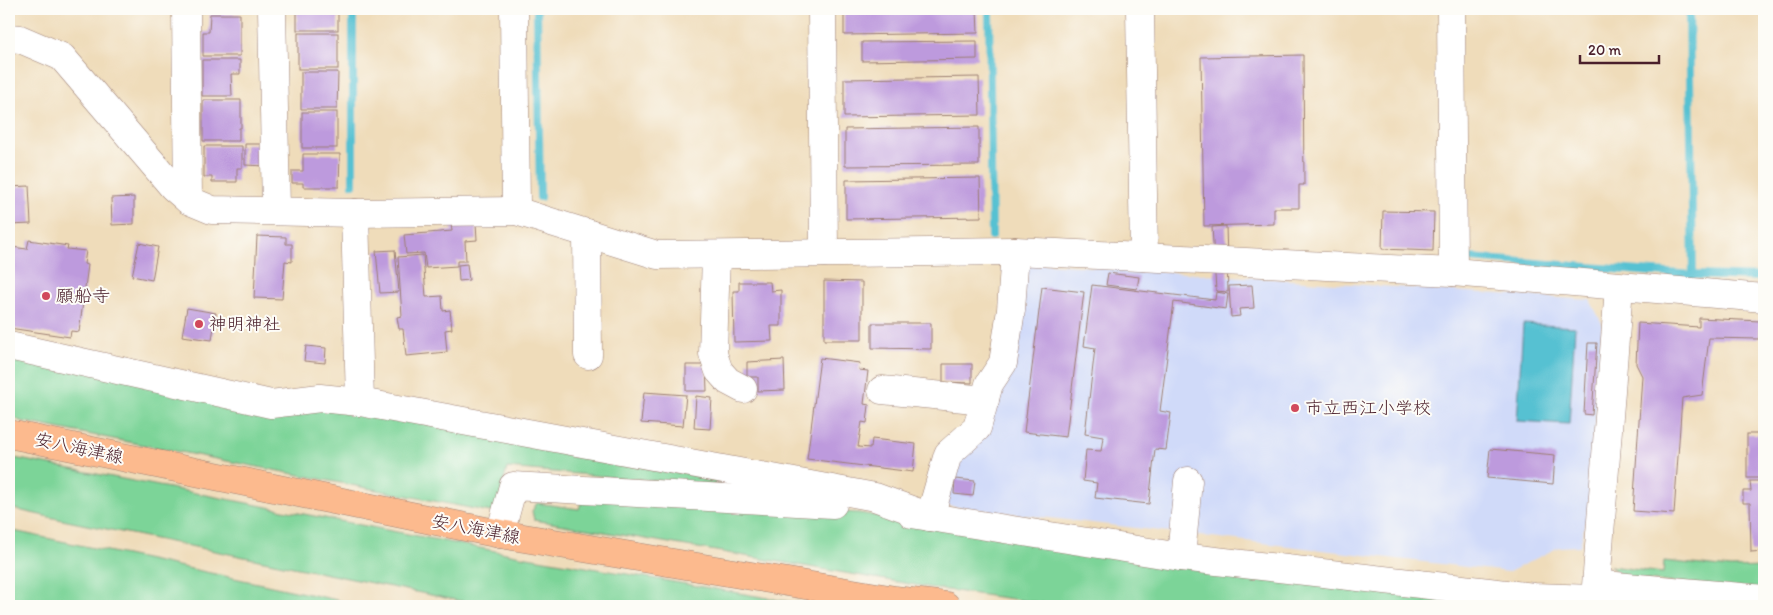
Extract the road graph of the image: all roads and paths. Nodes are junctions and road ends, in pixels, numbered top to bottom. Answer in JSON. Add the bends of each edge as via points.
{"nodes":[{"id":1,"x":186,"y":9,"type":"edge"},
{"id":2,"x":272,"y":9,"type":"edge"},
{"id":3,"x":514,"y":9,"type":"edge"},
{"id":4,"x":822,"y":9,"type":"edge"},
{"id":5,"x":1140,"y":9,"type":"edge"},
{"id":6,"x":1450,"y":9,"type":"edge"},
{"id":7,"x":9,"y":38,"type":"edge"},
{"id":8,"x":188,"y":200,"type":"junction"},
{"id":9,"x":276,"y":210,"type":"junction"},
{"id":10,"x":516,"y":211,"type":"junction"},
{"id":11,"x":355,"y":213,"type":"junction"},
{"id":12,"x":587,"y":233,"type":"junction"},
{"id":13,"x":1016,"y":251,"type":"junction"},
{"id":14,"x":824,"y":253,"type":"junction"},
{"id":15,"x":716,"y":255,"type":"junction"},
{"id":16,"x":1144,"y":257,"type":"junction"},
{"id":17,"x":1453,"y":272,"type":"junction"},
{"id":18,"x":1619,"y":287,"type":"junction"},
{"id":19,"x":1764,"y":298,"type":"edge"},
{"id":20,"x":9,"y":346,"type":"edge"},
{"id":21,"x":588,"y":356,"type":"dead end"},
{"id":22,"x":743,"y":389,"type":"dead end"},
{"id":23,"x":882,"y":390,"type":"dead end"},
{"id":24,"x":985,"y":400,"type":"junction"},
{"id":25,"x":360,"y":402,"type":"junction"},
{"id":26,"x":9,"y":434,"type":"edge"},
{"id":27,"x":1188,"y":481,"type":"dead end"},
{"id":28,"x":930,"y":517,"type":"junction"},
{"id":29,"x":500,"y":534,"type":"junction"},
{"id":30,"x":1181,"y":557,"type":"junction"},
{"id":31,"x":1595,"y":592,"type":"junction"},
{"id":32,"x":1764,"y":599,"type":"edge"},
{"id":33,"x":946,"y":606,"type":"edge"},
{"id":34,"x":1636,"y":606,"type":"edge"}],
"edges":[{"from":1,"to":8,"type":"street"},
{"from":2,"to":9,"type":"street"},
{"from":3,"to":10,"type":"street"},
{"from":4,"to":14,"type":"street"},
{"from":5,"to":16,"type":"street"},
{"from":6,"to":17,"type":"street"},
{"from":7,"to":8,"type":"street","via":[[20,39],[62,57],[173,187]]},
{"from":8,"to":9,"type":"street","via":[[212,210]]},
{"from":9,"to":11,"type":"street"},
{"from":10,"to":11,"type":"street"},
{"from":10,"to":12,"type":"street"},
{"from":11,"to":25,"type":"street"},
{"from":12,"to":15,"type":"street","via":[[657,255]]},
{"from":12,"to":21,"type":"street"},
{"from":13,"to":14,"type":"street"},
{"from":13,"to":16,"type":"street"},
{"from":13,"to":24,"type":"street","via":[[1003,363],[989,384]]},
{"from":14,"to":15,"type":"street"},
{"from":15,"to":22,"type":"street","via":[[713,354],[719,371],[728,381]]},
{"from":16,"to":17,"type":"street"},
{"from":17,"to":18,"type":"street"},
{"from":18,"to":19,"type":"street"},
{"from":18,"to":31,"type":"street"},
{"from":20,"to":25,"type":"street","via":[[272,404],[320,398]]},
{"from":23,"to":24,"type":"street"},
{"from":24,"to":28,"type":"street","via":[[977,428],[948,454]]},
{"from":25,"to":28,"type":"street","via":[[875,497]]},
{"from":26,"to":29,"type":"main road","name":"安八海津線"},
{"from":27,"to":30,"type":"street"},
{"from":28,"to":29,"type":"street","via":[[862,506],[513,486]]},
{"from":28,"to":30,"type":"street"},
{"from":29,"to":33,"type":"main road","name":"安八海津線"},
{"from":30,"to":31,"type":"street","via":[[1534,597]]},
{"from":31,"to":32,"type":"street"},
{"from":31,"to":34,"type":"street"}]}
